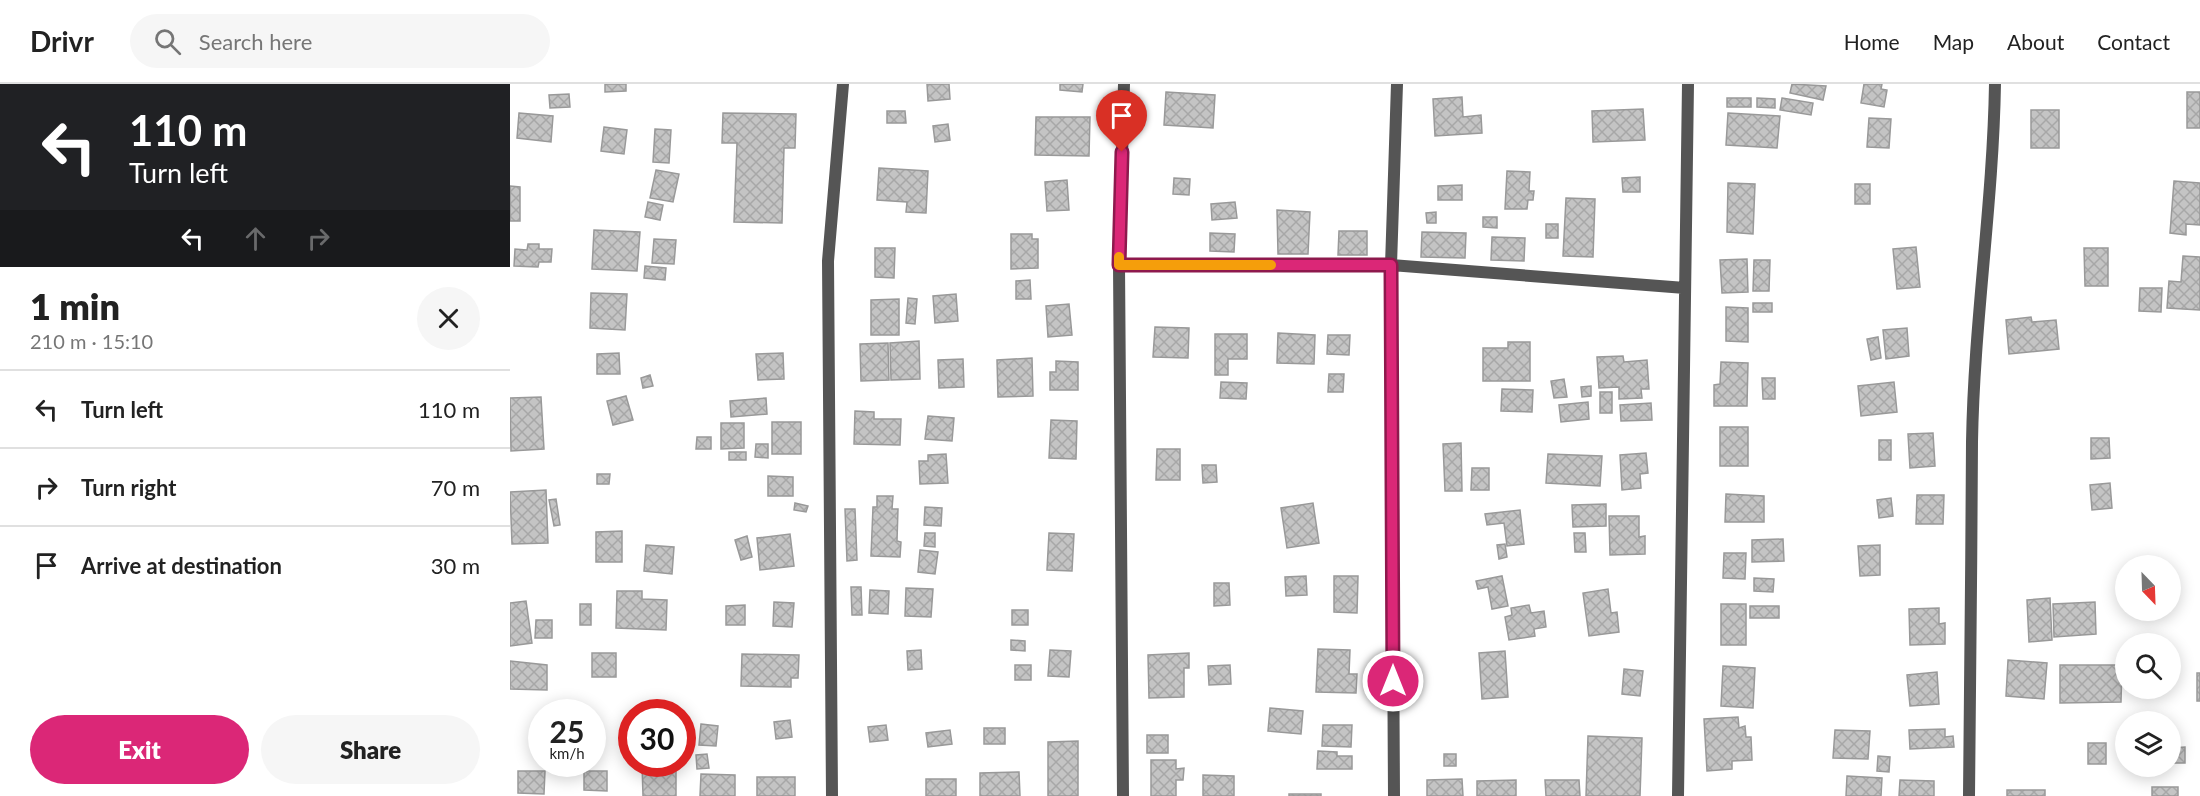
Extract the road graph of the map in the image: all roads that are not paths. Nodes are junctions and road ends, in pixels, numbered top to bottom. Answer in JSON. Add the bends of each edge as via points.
{"nodes":[{"id":1,"x":843,"y":84,"type":"edge"},
{"id":2,"x":1124,"y":84,"type":"edge"},
{"id":3,"x":1397,"y":84,"type":"edge"},
{"id":4,"x":1688,"y":84,"type":"edge"},
{"id":5,"x":1995,"y":84,"type":"edge"},
{"id":6,"x":1119,"y":265,"type":"junction"},
{"id":7,"x":1391,"y":265,"type":"junction"},
{"id":8,"x":1685,"y":288,"type":"junction"},
{"id":9,"x":832,"y":796,"type":"edge"},
{"id":10,"x":1123,"y":796,"type":"edge"},
{"id":11,"x":1394,"y":796,"type":"edge"},
{"id":12,"x":1678,"y":796,"type":"edge"},
{"id":13,"x":1969,"y":796,"type":"edge"}],
"edges":[{"from":1,"to":9,"type":"street","via":[[828,261]]},
{"from":2,"to":6,"type":"street"},
{"from":3,"to":7,"type":"street"},
{"from":4,"to":8,"type":"street"},
{"from":5,"to":13,"type":"street","via":[[1994,150],[1972,444]]},
{"from":6,"to":7,"type":"street"},
{"from":6,"to":10,"type":"street"},
{"from":7,"to":8,"type":"street"},
{"from":7,"to":11,"type":"street"},
{"from":8,"to":12,"type":"street"}]}
